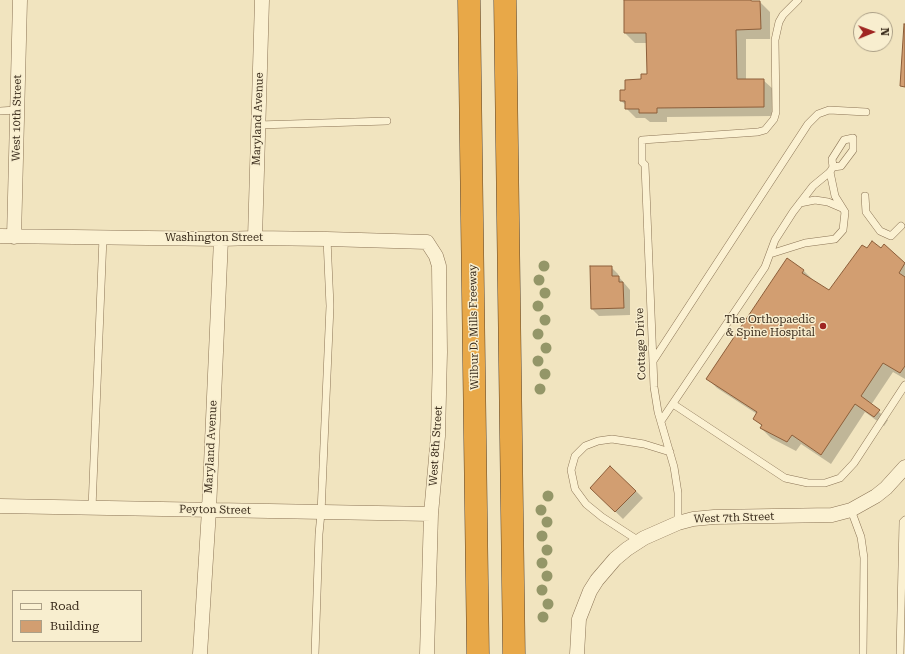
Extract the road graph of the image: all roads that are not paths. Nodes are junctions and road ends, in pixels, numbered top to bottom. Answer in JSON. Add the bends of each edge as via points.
{"nodes":[{"id":1,"x":20,"y":0,"type":"edge"},
{"id":2,"x":262,"y":0,"type":"edge"},
{"id":3,"x":469,"y":0,"type":"edge"},
{"id":4,"x":505,"y":0,"type":"edge"},
{"id":5,"x":798,"y":0,"type":"edge"},
{"id":6,"x":17,"y":110,"type":"junction"},
{"id":7,"x":0,"y":111,"type":"edge"},
{"id":8,"x":866,"y":112,"type":"dead end"},
{"id":9,"x":387,"y":121,"type":"dead end"},
{"id":10,"x":258,"y":125,"type":"junction"},
{"id":11,"x":865,"y":196,"type":"dead end"},
{"id":12,"x":800,"y":203,"type":"junction"},
{"id":13,"x":842,"y":208,"type":"junction"},
{"id":14,"x":901,"y":226,"type":"dead end"},
{"id":15,"x":7,"y":236,"type":"edge"},
{"id":16,"x":103,"y":237,"type":"junction"},
{"id":17,"x":255,"y":238,"type":"junction"},
{"id":18,"x":220,"y":239,"type":"junction"},
{"id":19,"x":327,"y":239,"type":"junction"},
{"id":20,"x":427,"y":242,"type":"joint"},
{"id":21,"x":770,"y":254,"type":"junction"},
{"id":22,"x":653,"y":361,"type":"junction"},
{"id":23,"x":905,"y":385,"type":"edge"},
{"id":24,"x":673,"y":404,"type":"junction"},
{"id":25,"x":661,"y":421,"type":"junction"},
{"id":26,"x":670,"y":452,"type":"junction"},
{"id":27,"x":905,"y":467,"type":"edge"},
{"id":28,"x":0,"y":506,"type":"edge"},
{"id":29,"x":92,"y":508,"type":"junction"},
{"id":30,"x":209,"y":510,"type":"junction"},
{"id":31,"x":851,"y":510,"type":"junction"},
{"id":32,"x":321,"y":512,"type":"junction"},
{"id":33,"x":431,"y":514,"type":"junction"},
{"id":34,"x":905,"y":520,"type":"edge"},
{"id":35,"x":678,"y":523,"type":"junction"},
{"id":36,"x":639,"y":541,"type":"junction"},
{"id":37,"x":478,"y":647,"type":"edge"},
{"id":38,"x":200,"y":654,"type":"edge"},
{"id":39,"x":315,"y":654,"type":"edge"},
{"id":40,"x":427,"y":654,"type":"edge"},
{"id":41,"x":514,"y":654,"type":"edge"},
{"id":42,"x":577,"y":654,"type":"edge"},
{"id":43,"x":863,"y":654,"type":"edge"},
{"id":44,"x":900,"y":654,"type":"edge"}],
"edges":[{"from":1,"to":6,"type":"street","name":"West 10th Street"},
{"from":2,"to":10,"type":"street","name":"Maryland Avenue"},
{"from":3,"to":37,"type":"highway","name":"Wilbur D. Mills Freeway"},
{"from":4,"to":41,"type":"highway"},
{"from":5,"to":22,"type":"lane","name":"Cottage Drive","via":[[779,22],[775,40],[776,112],[766,130],[642,140]]},
{"from":6,"to":7,"type":"lane"},
{"from":6,"to":15,"type":"street","name":"West 10th Street"},
{"from":8,"to":22,"type":"lane","via":[[829,110],[818,114],[808,124]]},
{"from":9,"to":10,"type":"lane"},
{"from":10,"to":17,"type":"street","name":"Maryland Avenue"},
{"from":11,"to":14,"type":"lane","via":[[866,212],[880,231],[891,236]]},
{"from":12,"to":13,"type":"lane","via":[[815,200]]},
{"from":12,"to":13,"type":"lane","via":[[813,186],[832,170],[835,196]]},
{"from":12,"to":21,"type":"lane","via":[[775,240]]},
{"from":13,"to":21,"type":"lane","via":[[845,212],[843,230],[835,238],[805,243]]},
{"from":15,"to":16,"type":"street","name":"Washington Street"},
{"from":16,"to":18,"type":"street","name":"Washington Street"},
{"from":16,"to":29,"type":"lane"},
{"from":17,"to":18,"type":"street","name":"Washington Street"},
{"from":17,"to":19,"type":"street","name":"Washington Street"},
{"from":18,"to":30,"type":"street","name":"Maryland Avenue"},
{"from":19,"to":20,"type":"street","name":"Washington Street"},
{"from":19,"to":32,"type":"lane","via":[[330,306]]},
{"from":20,"to":33,"type":"street","name":"West 8th Street","via":[[439,266],[438,436]]},
{"from":21,"to":24,"type":"lane","via":[[765,267]]},
{"from":22,"to":25,"type":"lane","name":"Cottage Drive","via":[[654,387]]},
{"from":23,"to":24,"type":"lane","via":[[854,463],[840,478],[825,483],[808,483],[786,478]]},
{"from":24,"to":25,"type":"lane"},
{"from":25,"to":26,"type":"lane","name":"Cottage Drive"},
{"from":26,"to":35,"type":"lane","name":"Cottage Drive","via":[[678,493]]},
{"from":26,"to":36,"type":"lane","via":[[644,444],[612,439],[585,446],[575,456],[571,470],[575,489],[586,504]]},
{"from":27,"to":31,"type":"street","name":"West 7th Street","via":[[881,492]]},
{"from":28,"to":29,"type":"street","name":"Peyton Street"},
{"from":29,"to":30,"type":"street","name":"Peyton Street"},
{"from":30,"to":32,"type":"street","name":"Peyton Street"},
{"from":30,"to":38,"type":"street","name":"Maryland Avenue"},
{"from":31,"to":35,"type":"street","name":"West 7th Street","via":[[832,515],[714,517]]},
{"from":31,"to":43,"type":"lane","via":[[861,537],[864,558]]},
{"from":32,"to":33,"type":"street","name":"Peyton Street"},
{"from":32,"to":39,"type":"lane"},
{"from":33,"to":40,"type":"street","name":"West 8th Street"},
{"from":34,"to":44,"type":"lane"},
{"from":35,"to":36,"type":"street","name":"West 7th Street"},
{"from":36,"to":42,"type":"street","name":"West 7th Street","via":[[615,559],[590,591],[579,619]]}]}
